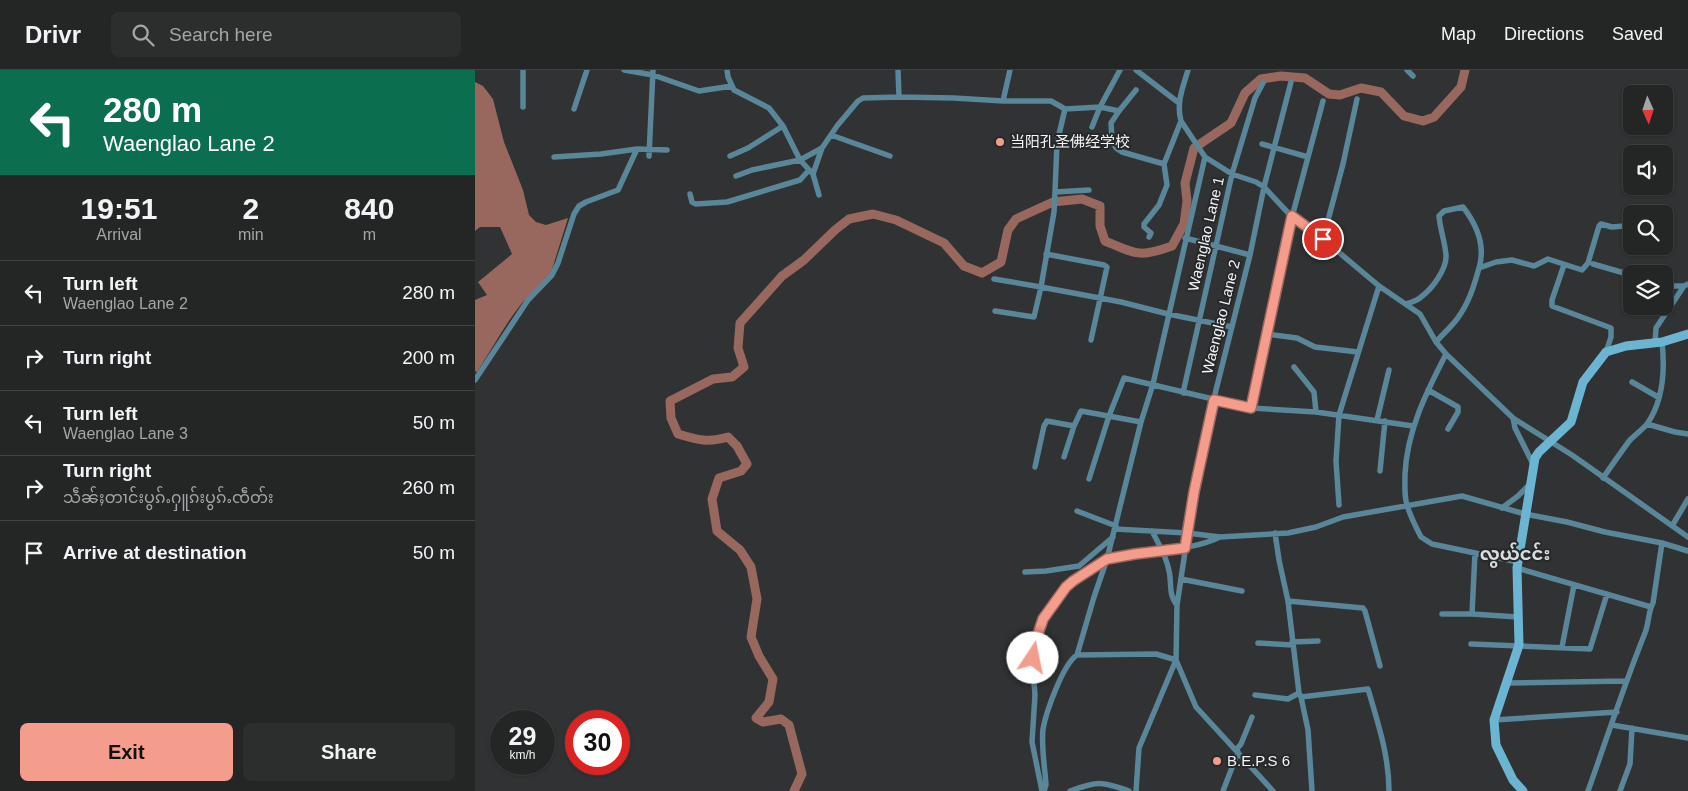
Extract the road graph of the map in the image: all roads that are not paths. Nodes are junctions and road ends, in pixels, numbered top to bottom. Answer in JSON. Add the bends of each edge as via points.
{"nodes":[{"id":1,"x":523,"y":70,"type":"edge"},
{"id":2,"x":587,"y":70,"type":"edge"},
{"id":3,"x":624,"y":70,"type":"edge"},
{"id":4,"x":727,"y":70,"type":"edge"},
{"id":5,"x":897,"y":70,"type":"edge"},
{"id":6,"x":1010,"y":70,"type":"edge"},
{"id":7,"x":1120,"y":70,"type":"edge"},
{"id":8,"x":1136,"y":70,"type":"edge"},
{"id":9,"x":1188,"y":70,"type":"edge"},
{"id":10,"x":1407,"y":70,"type":"edge"},
{"id":11,"x":653,"y":72,"type":"edge"},
{"id":12,"x":1413,"y":76,"type":"dead end"},
{"id":13,"x":1291,"y":82,"type":"dead end"},
{"id":14,"x":1263,"y":83,"type":"dead end"},
{"id":15,"x":732,"y":86,"type":"junction"},
{"id":16,"x":1136,"y":90,"type":"dead end"},
{"id":17,"x":899,"y":97,"type":"junction"},
{"id":18,"x":1357,"y":99,"type":"dead end"},
{"id":19,"x":1323,"y":101,"type":"dead end"},
{"id":20,"x":1003,"y":102,"type":"junction"},
{"id":21,"x":1179,"y":103,"type":"junction"},
{"id":22,"x":523,"y":107,"type":"dead end"},
{"id":23,"x":1100,"y":107,"type":"junction"},
{"id":24,"x":574,"y":109,"type":"dead end"},
{"id":25,"x":1065,"y":109,"type":"junction"},
{"id":26,"x":1119,"y":111,"type":"junction"},
{"id":27,"x":1181,"y":121,"type":"junction"},
{"id":28,"x":783,"y":126,"type":"junction"},
{"id":29,"x":1092,"y":127,"type":"dead end"},
{"id":30,"x":831,"y":135,"type":"junction"},
{"id":31,"x":1262,"y":144,"type":"dead end"},
{"id":32,"x":1275,"y":147,"type":"junction"},
{"id":33,"x":822,"y":148,"type":"junction"},
{"id":34,"x":637,"y":149,"type":"junction"},
{"id":35,"x":667,"y":150,"type":"dead end"},
{"id":36,"x":649,"y":153,"type":"junction"},
{"id":37,"x":729,"y":156,"type":"dead end"},
{"id":38,"x":889,"y":156,"type":"dead end"},
{"id":39,"x":554,"y":157,"type":"dead end"},
{"id":40,"x":1205,"y":157,"type":"junction"},
{"id":41,"x":1308,"y":157,"type":"junction"},
{"id":42,"x":801,"y":160,"type":"junction"},
{"id":43,"x":1164,"y":164,"type":"junction"},
{"id":44,"x":811,"y":172,"type":"junction"},
{"id":45,"x":1232,"y":174,"type":"junction"},
{"id":46,"x":736,"y":176,"type":"dead end"},
{"id":47,"x":1264,"y":187,"type":"junction"},
{"id":48,"x":1089,"y":190,"type":"dead end"},
{"id":49,"x":1055,"y":192,"type":"junction"},
{"id":50,"x":690,"y":194,"type":"dead end"},
{"id":51,"x":819,"y":195,"type":"dead end"},
{"id":52,"x":1292,"y":216,"type":"junction"},
{"id":53,"x":1623,"y":226,"type":"edge"},
{"id":54,"x":1149,"y":237,"type":"dead end"},
{"id":55,"x":1185,"y":238,"type":"junction"},
{"id":56,"x":1323,"y":239,"type":"junction"},
{"id":57,"x":1216,"y":246,"type":"junction"},
{"id":58,"x":1046,"y":254,"type":"junction"},
{"id":59,"x":1250,"y":255,"type":"junction"},
{"id":60,"x":1593,"y":264,"type":"dead end"},
{"id":61,"x":1564,"y":265,"type":"junction"},
{"id":62,"x":1479,"y":268,"type":"junction"},
{"id":63,"x":1623,"y":273,"type":"edge"},
{"id":64,"x":994,"y":279,"type":"dead end"},
{"id":65,"x":1686,"y":285,"type":"edge"},
{"id":66,"x":1041,"y":286,"type":"junction"},
{"id":67,"x":1379,"y":286,"type":"junction"},
{"id":68,"x":1673,"y":286,"type":"edge"},
{"id":69,"x":1100,"y":298,"type":"junction"},
{"id":70,"x":1407,"y":304,"type":"junction"},
{"id":71,"x":995,"y":311,"type":"dead end"},
{"id":72,"x":1168,"y":314,"type":"junction"},
{"id":73,"x":1199,"y":320,"type":"junction"},
{"id":74,"x":1232,"y":327,"type":"junction"},
{"id":75,"x":1267,"y":334,"type":"junction"},
{"id":76,"x":1688,"y":334,"type":"edge"},
{"id":77,"x":1091,"y":340,"type":"dead end"},
{"id":78,"x":1436,"y":342,"type":"junction"},
{"id":79,"x":1658,"y":343,"type":"junction"},
{"id":80,"x":1358,"y":352,"type":"junction"},
{"id":81,"x":1606,"y":352,"type":"junction"},
{"id":82,"x":1445,"y":354,"type":"junction"},
{"id":83,"x":1294,"y":367,"type":"dead end"},
{"id":84,"x":1389,"y":370,"type":"dead end"},
{"id":85,"x":475,"y":380,"type":"edge"},
{"id":86,"x":1633,"y":382,"type":"dead end"},
{"id":87,"x":1153,"y":384,"type":"junction"},
{"id":88,"x":1427,"y":390,"type":"junction"},
{"id":89,"x":1183,"y":393,"type":"junction"},
{"id":90,"x":1658,"y":397,"type":"junction"},
{"id":91,"x":1214,"y":400,"type":"junction"},
{"id":92,"x":1251,"y":408,"type":"junction"},
{"id":93,"x":1315,"y":412,"type":"junction"},
{"id":94,"x":1339,"y":415,"type":"junction"},
{"id":95,"x":1109,"y":416,"type":"junction"},
{"id":96,"x":1513,"y":418,"type":"junction"},
{"id":97,"x":1377,"y":420,"type":"junction"},
{"id":98,"x":1141,"y":422,"type":"junction"},
{"id":99,"x":1385,"y":422,"type":"junction"},
{"id":100,"x":1647,"y":424,"type":"junction"},
{"id":101,"x":1074,"y":426,"type":"junction"},
{"id":102,"x":1413,"y":426,"type":"junction"},
{"id":103,"x":1448,"y":429,"type":"dead end"},
{"id":104,"x":1688,"y":434,"type":"edge"},
{"id":105,"x":1551,"y":441,"type":"junction"},
{"id":106,"x":1064,"y":457,"type":"dead end"},
{"id":107,"x":1533,"y":464,"type":"junction"},
{"id":108,"x":1035,"y":467,"type":"dead end"},
{"id":109,"x":1380,"y":472,"type":"dead end"},
{"id":110,"x":1603,"y":478,"type":"junction"},
{"id":111,"x":1089,"y":479,"type":"dead end"},
{"id":112,"x":1530,"y":484,"type":"junction"},
{"id":113,"x":1688,"y":499,"type":"edge"},
{"id":114,"x":1339,"y":505,"type":"dead end"},
{"id":115,"x":1407,"y":505,"type":"junction"},
{"id":116,"x":1502,"y":508,"type":"junction"},
{"id":117,"x":1077,"y":511,"type":"dead end"},
{"id":118,"x":1525,"y":514,"type":"junction"},
{"id":119,"x":1672,"y":526,"type":"junction"},
{"id":120,"x":1116,"y":528,"type":"junction"},
{"id":121,"x":1152,"y":531,"type":"junction"},
{"id":122,"x":1187,"y":533,"type":"junction"},
{"id":123,"x":1275,"y":533,"type":"junction"},
{"id":124,"x":1113,"y":537,"type":"junction"},
{"id":125,"x":1220,"y":537,"type":"junction"},
{"id":126,"x":1688,"y":538,"type":"edge"},
{"id":127,"x":1662,"y":543,"type":"junction"},
{"id":128,"x":1185,"y":548,"type":"junction"},
{"id":129,"x":1162,"y":551,"type":"junction"},
{"id":130,"x":1688,"y":551,"type":"edge"},
{"id":131,"x":1475,"y":553,"type":"junction"},
{"id":132,"x":1107,"y":559,"type":"junction"},
{"id":133,"x":1517,"y":565,"type":"junction"},
{"id":134,"x":1025,"y":572,"type":"dead end"},
{"id":135,"x":1181,"y":579,"type":"junction"},
{"id":136,"x":1574,"y":585,"type":"junction"},
{"id":137,"x":1242,"y":591,"type":"dead end"},
{"id":138,"x":1607,"y":594,"type":"junction"},
{"id":139,"x":1288,"y":601,"type":"junction"},
{"id":140,"x":1177,"y":605,"type":"junction"},
{"id":141,"x":1651,"y":607,"type":"junction"},
{"id":142,"x":1442,"y":614,"type":"dead end"},
{"id":143,"x":1472,"y":614,"type":"junction"},
{"id":144,"x":1518,"y":617,"type":"junction"},
{"id":145,"x":1318,"y":641,"type":"dead end"},
{"id":146,"x":1258,"y":643,"type":"dead end"},
{"id":147,"x":1292,"y":643,"type":"junction"},
{"id":148,"x":1471,"y":644,"type":"dead end"},
{"id":149,"x":1519,"y":645,"type":"junction"},
{"id":150,"x":1562,"y":647,"type":"junction"},
{"id":151,"x":1077,"y":655,"type":"junction"},
{"id":152,"x":1176,"y":660,"type":"junction"},
{"id":153,"x":1380,"y":666,"type":"dead end"},
{"id":154,"x":1625,"y":681,"type":"junction"},
{"id":155,"x":1507,"y":682,"type":"junction"},
{"id":156,"x":1255,"y":695,"type":"dead end"},
{"id":157,"x":1300,"y":695,"type":"junction"},
{"id":158,"x":1617,"y":712,"type":"junction"},
{"id":159,"x":1252,"y":717,"type":"dead end"},
{"id":160,"x":1494,"y":720,"type":"junction"},
{"id":161,"x":1612,"y":725,"type":"junction"},
{"id":162,"x":1632,"y":728,"type":"junction"},
{"id":163,"x":1688,"y":738,"type":"edge"},
{"id":164,"x":1237,"y":751,"type":"junction"},
{"id":165,"x":1043,"y":791,"type":"edge"},
{"id":166,"x":1070,"y":791,"type":"edge"},
{"id":167,"x":1129,"y":791,"type":"edge"},
{"id":168,"x":1136,"y":791,"type":"edge"},
{"id":169,"x":1223,"y":791,"type":"edge"},
{"id":170,"x":1272,"y":791,"type":"edge"},
{"id":171,"x":1312,"y":791,"type":"edge"},
{"id":172,"x":1389,"y":791,"type":"edge"},
{"id":173,"x":1523,"y":791,"type":"edge"},
{"id":174,"x":1588,"y":791,"type":"edge"},
{"id":175,"x":1620,"y":791,"type":"edge"}],
"edges":[{"from":1,"to":22,"type":"street"},
{"from":2,"to":24,"type":"street"},
{"from":3,"to":11,"type":"street"},
{"from":4,"to":15,"type":"street"},
{"from":5,"to":17,"type":"street"},
{"from":6,"to":20,"type":"street"},
{"from":7,"to":23,"type":"street"},
{"from":8,"to":21,"type":"street"},
{"from":9,"to":21,"type":"street"},
{"from":10,"to":12,"type":"street"},
{"from":11,"to":15,"type":"street","via":[[699,91]]},
{"from":11,"to":36,"type":"street"},
{"from":13,"to":32,"type":"street","name":"Waenglao Lane 2"},
{"from":14,"to":45,"type":"street","name":"Waenglao Lane 1","via":[[1255,98]]},
{"from":15,"to":28,"type":"street","via":[[769,108]]},
{"from":16,"to":26,"type":"street"},
{"from":17,"to":20,"type":"street"},
{"from":17,"to":30,"type":"street","via":[[863,98]]},
{"from":18,"to":56,"type":"street"},
{"from":19,"to":41,"type":"street"},
{"from":20,"to":25,"type":"street","via":[[1051,101]]},
{"from":21,"to":27,"type":"street"},
{"from":23,"to":25,"type":"street"},
{"from":23,"to":26,"type":"street"},
{"from":23,"to":29,"type":"street"},
{"from":25,"to":49,"type":"street","via":[[1057,143]]},
{"from":26,"to":43,"type":"street","via":[[1111,123],[1116,148]]},
{"from":27,"to":40,"type":"street"},
{"from":27,"to":43,"type":"street"},
{"from":28,"to":37,"type":"street"},
{"from":28,"to":42,"type":"street"},
{"from":30,"to":33,"type":"street"},
{"from":30,"to":38,"type":"street"},
{"from":31,"to":32,"type":"street"},
{"from":32,"to":41,"type":"street"},
{"from":32,"to":47,"type":"street","name":"Waenglao Lane 2"},
{"from":33,"to":42,"type":"street"},
{"from":33,"to":44,"type":"street"},
{"from":34,"to":36,"type":"street"},
{"from":34,"to":39,"type":"street"},
{"from":34,"to":85,"type":"street","via":[[618,190],[579,206],[552,275],[528,300]]},
{"from":35,"to":36,"type":"street"},
{"from":40,"to":45,"type":"street"},
{"from":40,"to":55,"type":"street"},
{"from":41,"to":52,"type":"street"},
{"from":42,"to":44,"type":"street"},
{"from":42,"to":46,"type":"street"},
{"from":43,"to":54,"type":"street","via":[[1167,185],[1159,205],[1144,224],[1151,233]]},
{"from":44,"to":50,"type":"street","via":[[800,180],[727,202],[696,204]]},
{"from":44,"to":51,"type":"street"},
{"from":45,"to":47,"type":"street"},
{"from":45,"to":57,"type":"street","name":"Waenglao Lane 1"},
{"from":47,"to":52,"type":"street"},
{"from":47,"to":59,"type":"street","name":"Waenglao Lane 2"},
{"from":48,"to":49,"type":"street"},
{"from":49,"to":58,"type":"street"},
{"from":52,"to":56,"type":"street"},
{"from":52,"to":75,"type":"street"},
{"from":53,"to":61,"type":"street","via":[[1599,226],[1584,269]]},
{"from":55,"to":57,"type":"street"},
{"from":55,"to":72,"type":"street"},
{"from":56,"to":67,"type":"street"},
{"from":57,"to":59,"type":"street"},
{"from":57,"to":73,"type":"street","name":"Waenglao Lane 1"},
{"from":58,"to":66,"type":"street"},
{"from":58,"to":69,"type":"street","via":[[1104,264],[1107,270]]},
{"from":59,"to":74,"type":"street","name":"Waenglao Lane 2"},
{"from":60,"to":63,"type":"street"},
{"from":61,"to":62,"type":"street","via":[[1548,259],[1533,266],[1512,260]]},
{"from":61,"to":81,"type":"street","via":[[1552,306],[1611,328]]},
{"from":62,"to":70,"type":"street","via":[[1482,248],[1474,222],[1463,207],[1444,211],[1439,216],[1446,256],[1441,272],[1421,297]]},
{"from":62,"to":78,"type":"street","via":[[1465,307]]},
{"from":64,"to":66,"type":"street"},
{"from":65,"to":68,"type":"street"},
{"from":65,"to":79,"type":"street","via":[[1656,328]]},
{"from":66,"to":69,"type":"street"},
{"from":66,"to":71,"type":"street","via":[[1034,317]]},
{"from":67,"to":70,"type":"street"},
{"from":67,"to":80,"type":"street"},
{"from":69,"to":72,"type":"street"},
{"from":69,"to":77,"type":"street"},
{"from":70,"to":78,"type":"street","via":[[1420,314]]},
{"from":72,"to":73,"type":"street"},
{"from":72,"to":87,"type":"street"},
{"from":73,"to":74,"type":"street"},
{"from":73,"to":89,"type":"street","name":"Waenglao Lane 1"},
{"from":74,"to":91,"type":"street","name":"Waenglao Lane 2"},
{"from":75,"to":80,"type":"street","via":[[1297,338],[1315,347]]},
{"from":75,"to":92,"type":"street"},
{"from":76,"to":79,"type":"street"},
{"from":78,"to":82,"type":"street"},
{"from":79,"to":81,"type":"street","via":[[1626,346]]},
{"from":79,"to":90,"type":"street","via":[[1664,361]]},
{"from":80,"to":94,"type":"street"},
{"from":81,"to":105,"type":"street","via":[[1583,382],[1571,422]]},
{"from":82,"to":88,"type":"street"},
{"from":82,"to":96,"type":"street"},
{"from":83,"to":93,"type":"street","via":[[1314,392]]},
{"from":84,"to":97,"type":"street"},
{"from":86,"to":90,"type":"street"},
{"from":87,"to":89,"type":"street"},
{"from":87,"to":95,"type":"street","via":[[1123,378]]},
{"from":87,"to":98,"type":"street"},
{"from":88,"to":102,"type":"street"},
{"from":88,"to":103,"type":"street","via":[[1458,407]]},
{"from":89,"to":91,"type":"street"},
{"from":90,"to":100,"type":"street"},
{"from":91,"to":92,"type":"street"},
{"from":91,"to":122,"type":"street","name":"Waenglao Lane 2"},
{"from":92,"to":93,"type":"street"},
{"from":93,"to":94,"type":"street"},
{"from":94,"to":97,"type":"street"},
{"from":94,"to":114,"type":"street","via":[[1336,461]]},
{"from":95,"to":98,"type":"street"},
{"from":95,"to":101,"type":"street","via":[[1081,411]]},
{"from":95,"to":111,"type":"street"},
{"from":96,"to":105,"type":"street"},
{"from":96,"to":107,"type":"street"},
{"from":97,"to":99,"type":"street"},
{"from":98,"to":120,"type":"street"},
{"from":99,"to":102,"type":"street"},
{"from":99,"to":109,"type":"street"},
{"from":100,"to":104,"type":"street"},
{"from":100,"to":110,"type":"street","via":[[1630,440]]},
{"from":101,"to":106,"type":"street"},
{"from":101,"to":108,"type":"street","via":[[1047,421]]},
{"from":102,"to":115,"type":"street","via":[[1406,456]]},
{"from":105,"to":107,"type":"street","via":[[1539,452]]},
{"from":105,"to":110,"type":"street"},
{"from":107,"to":112,"type":"street"},
{"from":110,"to":119,"type":"street"},
{"from":112,"to":116,"type":"street"},
{"from":112,"to":118,"type":"street"},
{"from":113,"to":119,"type":"street"},
{"from":115,"to":116,"type":"street","via":[[1462,496]]},
{"from":115,"to":123,"type":"street","via":[[1343,517],[1288,533]]},
{"from":115,"to":131,"type":"street","via":[[1421,537],[1426,541]]},
{"from":116,"to":118,"type":"street"},
{"from":117,"to":120,"type":"street"},
{"from":118,"to":127,"type":"street"},
{"from":118,"to":133,"type":"street"},
{"from":119,"to":126,"type":"street"},
{"from":120,"to":121,"type":"street"},
{"from":120,"to":124,"type":"street"},
{"from":121,"to":122,"type":"street"},
{"from":121,"to":129,"type":"street"},
{"from":122,"to":125,"type":"street"},
{"from":122,"to":128,"type":"street","name":"Waenglao Lane 2"},
{"from":123,"to":125,"type":"street"},
{"from":123,"to":139,"type":"street"},
{"from":124,"to":132,"type":"street"},
{"from":124,"to":134,"type":"street","via":[[1079,566]]},
{"from":125,"to":128,"type":"street"},
{"from":127,"to":130,"type":"street"},
{"from":127,"to":141,"type":"street"},
{"from":128,"to":129,"type":"street"},
{"from":128,"to":135,"type":"street","name":"Waenglao Lane 2"},
{"from":129,"to":132,"type":"street"},
{"from":129,"to":140,"type":"street","via":[[1169,570],[1173,601]]},
{"from":131,"to":133,"type":"street"},
{"from":131,"to":143,"type":"street"},
{"from":132,"to":151,"type":"street"},
{"from":132,"to":165,"type":"street","via":[[1066,587],[1043,619],[1034,646],[1032,742]]},
{"from":133,"to":136,"type":"street"},
{"from":133,"to":144,"type":"street"},
{"from":135,"to":137,"type":"street"},
{"from":135,"to":140,"type":"street","name":"Waenglao Lane 2"},
{"from":136,"to":138,"type":"street"},
{"from":136,"to":150,"type":"street"},
{"from":138,"to":141,"type":"street"},
{"from":138,"to":150,"type":"street","via":[[1590,648]]},
{"from":139,"to":147,"type":"street"},
{"from":139,"to":153,"type":"street","via":[[1363,608]]},
{"from":140,"to":152,"type":"street","name":"Waenglao Lane 2"},
{"from":141,"to":154,"type":"street","via":[[1647,629]]},
{"from":142,"to":143,"type":"street"},
{"from":143,"to":144,"type":"street"},
{"from":144,"to":149,"type":"street"},
{"from":145,"to":147,"type":"street"},
{"from":146,"to":147,"type":"street"},
{"from":147,"to":157,"type":"street"},
{"from":148,"to":149,"type":"street"},
{"from":149,"to":150,"type":"street"},
{"from":149,"to":155,"type":"street"},
{"from":151,"to":152,"type":"street","via":[[1156,654]]},
{"from":151,"to":165,"type":"street","via":[[1063,671],[1043,729],[1046,785]]},
{"from":152,"to":164,"type":"street","via":[[1196,707]]},
{"from":152,"to":168,"type":"street","name":"Waenglao Lane 2","via":[[1139,748]]},
{"from":154,"to":155,"type":"street"},
{"from":154,"to":158,"type":"street"},
{"from":155,"to":160,"type":"street"},
{"from":156,"to":157,"type":"street","via":[[1288,699]]},
{"from":157,"to":171,"type":"street","via":[[1307,730]]},
{"from":157,"to":172,"type":"street","via":[[1369,689],[1386,751]]},
{"from":158,"to":160,"type":"street"},
{"from":158,"to":161,"type":"street"},
{"from":159,"to":164,"type":"street"},
{"from":160,"to":173,"type":"street","via":[[1496,745],[1513,780]]},
{"from":161,"to":162,"type":"street"},
{"from":161,"to":174,"type":"street"},
{"from":162,"to":163,"type":"street"},
{"from":162,"to":175,"type":"street","via":[[1630,764]]},
{"from":164,"to":169,"type":"street"},
{"from":164,"to":170,"type":"street"},
{"from":166,"to":167,"type":"street","via":[[1089,784],[1107,783]]}]}
